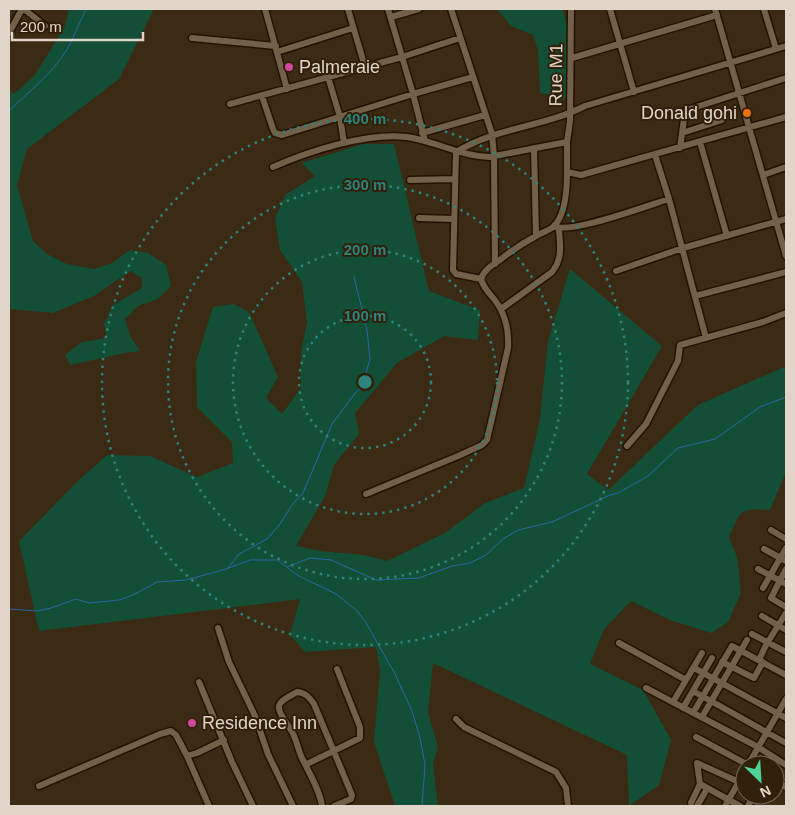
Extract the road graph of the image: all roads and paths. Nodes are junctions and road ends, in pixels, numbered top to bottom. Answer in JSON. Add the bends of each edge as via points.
{"nodes":[{"id":1,"x":23,"y":9,"type":"edge"},
{"id":2,"x":267,"y":9,"type":"edge"},
{"id":3,"x":348,"y":9,"type":"edge"},
{"id":4,"x":388,"y":9,"type":"edge"},
{"id":5,"x":419,"y":9,"type":"edge"},
{"id":6,"x":451,"y":9,"type":"edge"},
{"id":7,"x":571,"y":9,"type":"edge"},
{"id":8,"x":610,"y":9,"type":"edge"},
{"id":9,"x":764,"y":9,"type":"edge"},
{"id":10,"x":716,"y":12,"type":"edge"},
{"id":11,"x":391,"y":18,"type":"junction"},
{"id":12,"x":45,"y":26,"type":"dead end"},
{"id":13,"x":353,"y":28,"type":"junction"},
{"id":14,"x":9,"y":33,"type":"edge"},
{"id":15,"x":192,"y":38,"type":"dead end"},
{"id":16,"x":460,"y":38,"type":"junction"},
{"id":17,"x":620,"y":44,"type":"junction"},
{"id":18,"x":786,"y":46,"type":"edge"},
{"id":19,"x":276,"y":49,"type":"junction"},
{"id":20,"x":776,"y":49,"type":"junction"},
{"id":21,"x":402,"y":57,"type":"junction"},
{"id":22,"x":572,"y":58,"type":"junction"},
{"id":23,"x":731,"y":64,"type":"junction"},
{"id":24,"x":365,"y":67,"type":"junction"},
{"id":25,"x":328,"y":77,"type":"junction"},
{"id":26,"x":473,"y":77,"type":"junction"},
{"id":27,"x":786,"y":78,"type":"edge"},
{"id":28,"x":287,"y":88,"type":"junction"},
{"id":29,"x":634,"y":92,"type":"junction"},
{"id":30,"x":739,"y":93,"type":"junction"},
{"id":31,"x":413,"y":94,"type":"junction"},
{"id":32,"x":262,"y":96,"type":"junction"},
{"id":33,"x":230,"y":104,"type":"dead end"},
{"id":34,"x":570,"y":114,"type":"junction"},
{"id":35,"x":486,"y":115,"type":"junction"},
{"id":36,"x":340,"y":117,"type":"junction"},
{"id":37,"x":786,"y":117,"type":"edge"},
{"id":38,"x":722,"y":120,"type":"dead end"},
{"id":39,"x":749,"y":128,"type":"junction"},
{"id":40,"x":422,"y":133,"type":"junction"},
{"id":41,"x":682,"y":133,"type":"junction"},
{"id":42,"x":492,"y":134,"type":"junction"},
{"id":43,"x":425,"y":142,"type":"junction"},
{"id":44,"x":567,"y":142,"type":"junction"},
{"id":45,"x":700,"y":142,"type":"junction"},
{"id":46,"x":344,"y":143,"type":"junction"},
{"id":47,"x":534,"y":148,"type":"junction"},
{"id":48,"x":680,"y":148,"type":"junction"},
{"id":49,"x":456,"y":152,"type":"junction"},
{"id":50,"x":655,"y":155,"type":"junction"},
{"id":51,"x":494,"y":156,"type":"junction"},
{"id":52,"x":273,"y":167,"type":"dead end"},
{"id":53,"x":786,"y":168,"type":"edge"},
{"id":54,"x":567,"y":172,"type":"junction"},
{"id":55,"x":581,"y":175,"type":"junction"},
{"id":56,"x":763,"y":175,"type":"junction"},
{"id":57,"x":455,"y":179,"type":"junction"},
{"id":58,"x":410,"y":180,"type":"dead end"},
{"id":59,"x":567,"y":187,"type":"junction"},
{"id":60,"x":669,"y":199,"type":"junction"},
{"id":61,"x":419,"y":218,"type":"dead end"},
{"id":62,"x":454,"y":218,"type":"junction"},
{"id":63,"x":786,"y":219,"type":"edge"},
{"id":64,"x":776,"y":221,"type":"junction"},
{"id":65,"x":556,"y":228,"type":"junction"},
{"id":66,"x":536,"y":236,"type":"junction"},
{"id":67,"x":727,"y":236,"type":"junction"},
{"id":68,"x":683,"y":248,"type":"junction"},
{"id":69,"x":786,"y":256,"type":"edge"},
{"id":70,"x":495,"y":264,"type":"junction"},
{"id":71,"x":616,"y":271,"type":"dead end"},
{"id":72,"x":786,"y":272,"type":"edge"},
{"id":73,"x":481,"y":279,"type":"junction"},
{"id":74,"x":695,"y":296,"type":"junction"},
{"id":75,"x":501,"y":309,"type":"junction"},
{"id":76,"x":786,"y":313,"type":"edge"},
{"id":77,"x":706,"y":338,"type":"junction"},
{"id":78,"x":627,"y":446,"type":"dead end"},
{"id":79,"x":366,"y":494,"type":"dead end"},
{"id":80,"x":771,"y":530,"type":"dead end"},
{"id":81,"x":786,"y":539,"type":"edge"},
{"id":82,"x":786,"y":548,"type":"edge"},
{"id":83,"x":764,"y":549,"type":"dead end"},
{"id":84,"x":784,"y":559,"type":"edge"},
{"id":85,"x":758,"y":569,"type":"dead end"},
{"id":86,"x":786,"y":569,"type":"edge"},
{"id":87,"x":771,"y":576,"type":"junction"},
{"id":88,"x":783,"y":583,"type":"edge"},
{"id":89,"x":763,"y":588,"type":"dead end"},
{"id":90,"x":786,"y":607,"type":"edge"},
{"id":91,"x":786,"y":612,"type":"edge"},
{"id":92,"x":762,"y":616,"type":"dead end"},
{"id":93,"x":779,"y":626,"type":"junction"},
{"id":94,"x":218,"y":628,"type":"dead end"},
{"id":95,"x":786,"y":630,"type":"edge"},
{"id":96,"x":752,"y":634,"type":"dead end"},
{"id":97,"x":747,"y":640,"type":"dead end"},
{"id":98,"x":768,"y":641,"type":"junction"},
{"id":99,"x":619,"y":643,"type":"dead end"},
{"id":100,"x":741,"y":650,"type":"junction"},
{"id":101,"x":786,"y":652,"type":"edge"},
{"id":102,"x":702,"y":653,"type":"dead end"},
{"id":103,"x":712,"y":658,"type":"dead end"},
{"id":104,"x":761,"y":661,"type":"junction"},
{"id":105,"x":722,"y":662,"type":"junction"},
{"id":106,"x":731,"y":666,"type":"junction"},
{"id":107,"x":694,"y":668,"type":"junction"},
{"id":108,"x":337,"y":669,"type":"dead end"},
{"id":109,"x":703,"y":673,"type":"junction"},
{"id":110,"x":786,"y":675,"type":"edge"},
{"id":111,"x":712,"y":678,"type":"junction"},
{"id":112,"x":686,"y":680,"type":"junction"},
{"id":113,"x":199,"y":682,"type":"dead end"},
{"id":114,"x":722,"y":683,"type":"junction"},
{"id":115,"x":646,"y":688,"type":"dead end"},
{"id":116,"x":693,"y":691,"type":"junction"},
{"id":117,"x":703,"y":696,"type":"junction"},
{"id":118,"x":786,"y":699,"type":"edge"},
{"id":119,"x":712,"y":701,"type":"junction"},
{"id":120,"x":673,"y":702,"type":"junction"},
{"id":121,"x":684,"y":708,"type":"junction"},
{"id":122,"x":693,"y":713,"type":"junction"},
{"id":123,"x":778,"y":713,"type":"junction"},
{"id":124,"x":702,"y":717,"type":"junction"},
{"id":125,"x":786,"y":718,"type":"edge"},
{"id":126,"x":456,"y":719,"type":"dead end"},
{"id":127,"x":767,"y":732,"type":"junction"},
{"id":128,"x":696,"y":737,"type":"dead end"},
{"id":129,"x":224,"y":740,"type":"junction"},
{"id":130,"x":786,"y":743,"type":"edge"},
{"id":131,"x":758,"y":747,"type":"junction"},
{"id":132,"x":333,"y":750,"type":"junction"},
{"id":133,"x":754,"y":755,"type":"edge"},
{"id":134,"x":187,"y":756,"type":"junction"},
{"id":135,"x":735,"y":758,"type":"edge"},
{"id":136,"x":307,"y":764,"type":"junction"},
{"id":137,"x":786,"y":765,"type":"edge"},
{"id":138,"x":735,"y":780,"type":"edge"},
{"id":139,"x":700,"y":784,"type":"junction"},
{"id":140,"x":39,"y":786,"type":"dead end"},
{"id":141,"x":707,"y":789,"type":"junction"},
{"id":142,"x":735,"y":789,"type":"edge"},
{"id":143,"x":729,"y":800,"type":"junction"},
{"id":144,"x":349,"y":804,"type":"edge"},
{"id":145,"x":209,"y":806,"type":"edge"},
{"id":146,"x":253,"y":806,"type":"edge"},
{"id":147,"x":293,"y":806,"type":"edge"},
{"id":148,"x":322,"y":806,"type":"edge"},
{"id":149,"x":334,"y":806,"type":"edge"},
{"id":150,"x":568,"y":806,"type":"edge"},
{"id":151,"x":694,"y":806,"type":"edge"},
{"id":152,"x":725,"y":806,"type":"edge"},
{"id":153,"x":740,"y":806,"type":"edge"}],
"edges":[{"from":1,"to":12,"type":"street"},
{"from":1,"to":14,"type":"street"},
{"from":2,"to":19,"type":"street"},
{"from":3,"to":13,"type":"street"},
{"from":4,"to":11,"type":"street"},
{"from":5,"to":11,"type":"street"},
{"from":6,"to":16,"type":"street"},
{"from":7,"to":22,"type":"street","name":"Rue M1"},
{"from":8,"to":17,"type":"street"},
{"from":9,"to":20,"type":"street"},
{"from":10,"to":17,"type":"street"},
{"from":10,"to":23,"type":"street"},
{"from":11,"to":21,"type":"street"},
{"from":13,"to":19,"type":"street"},
{"from":13,"to":24,"type":"street"},
{"from":15,"to":19,"type":"street"},
{"from":16,"to":21,"type":"street"},
{"from":16,"to":26,"type":"street"},
{"from":17,"to":22,"type":"street"},
{"from":17,"to":29,"type":"street"},
{"from":18,"to":20,"type":"street"},
{"from":19,"to":28,"type":"street"},
{"from":20,"to":23,"type":"street"},
{"from":21,"to":24,"type":"street"},
{"from":21,"to":31,"type":"street"},
{"from":22,"to":34,"type":"street","name":"Rue M1"},
{"from":23,"to":29,"type":"street"},
{"from":23,"to":30,"type":"street"},
{"from":24,"to":25,"type":"street"},
{"from":25,"to":28,"type":"street"},
{"from":25,"to":36,"type":"street"},
{"from":26,"to":31,"type":"street"},
{"from":26,"to":35,"type":"street"},
{"from":27,"to":30,"type":"street"},
{"from":28,"to":32,"type":"street"},
{"from":29,"to":34,"type":"street","via":[[585,106]]},
{"from":30,"to":39,"type":"street"},
{"from":30,"to":41,"type":"street","via":[[687,110]]},
{"from":31,"to":36,"type":"street"},
{"from":31,"to":40,"type":"street"},
{"from":32,"to":33,"type":"street"},
{"from":32,"to":36,"type":"street","via":[[273,129],[278,134]]},
{"from":34,"to":42,"type":"street"},
{"from":34,"to":44,"type":"street","name":"Rue M1"},
{"from":35,"to":40,"type":"street"},
{"from":35,"to":42,"type":"street"},
{"from":36,"to":46,"type":"street"},
{"from":37,"to":39,"type":"street"},
{"from":38,"to":41,"type":"street"},
{"from":39,"to":45,"type":"street"},
{"from":39,"to":56,"type":"street"},
{"from":40,"to":43,"type":"street"},
{"from":41,"to":48,"type":"street"},
{"from":42,"to":49,"type":"street"},
{"from":42,"to":51,"type":"street"},
{"from":43,"to":46,"type":"street","via":[[384,136]]},
{"from":43,"to":49,"type":"street"},
{"from":44,"to":47,"type":"street"},
{"from":44,"to":54,"type":"street","name":"Rue M1"},
{"from":45,"to":48,"type":"street"},
{"from":45,"to":67,"type":"street"},
{"from":46,"to":52,"type":"street"},
{"from":47,"to":51,"type":"street"},
{"from":47,"to":66,"type":"street"},
{"from":48,"to":50,"type":"street"},
{"from":49,"to":51,"type":"street","via":[[476,157]]},
{"from":49,"to":57,"type":"street"},
{"from":50,"to":55,"type":"street"},
{"from":50,"to":60,"type":"street"},
{"from":51,"to":70,"type":"street"},
{"from":53,"to":56,"type":"street"},
{"from":54,"to":55,"type":"street"},
{"from":54,"to":59,"type":"street","name":"Rue M1"},
{"from":55,"to":59,"type":"street"},
{"from":56,"to":64,"type":"street"},
{"from":57,"to":58,"type":"street"},
{"from":57,"to":62,"type":"street"},
{"from":59,"to":65,"type":"street","name":"Rue M1"},
{"from":60,"to":65,"type":"street","via":[[589,224]]},
{"from":60,"to":68,"type":"street"},
{"from":61,"to":62,"type":"street"},
{"from":62,"to":73,"type":"street","via":[[453,270],[456,274]]},
{"from":63,"to":64,"type":"street"},
{"from":64,"to":67,"type":"street"},
{"from":64,"to":69,"type":"street"},
{"from":65,"to":66,"type":"street"},
{"from":65,"to":75,"type":"street","via":[[561,254],[557,266]]},
{"from":66,"to":70,"type":"street"},
{"from":67,"to":68,"type":"street"},
{"from":68,"to":71,"type":"street"},
{"from":68,"to":74,"type":"street"},
{"from":70,"to":73,"type":"street","via":[[483,273]]},
{"from":72,"to":74,"type":"street"},
{"from":73,"to":75,"type":"street"},
{"from":74,"to":77,"type":"street"},
{"from":75,"to":79,"type":"street","via":[[508,326],[508,348],[487,440],[482,445]]},
{"from":76,"to":77,"type":"street"},
{"from":77,"to":78,"type":"street","via":[[678,346],[678,361],[646,424]]},
{"from":80,"to":81,"type":"street"},
{"from":82,"to":84,"type":"street"},
{"from":83,"to":84,"type":"street"},
{"from":84,"to":87,"type":"street"},
{"from":85,"to":87,"type":"street"},
{"from":86,"to":88,"type":"street"},
{"from":87,"to":88,"type":"street"},
{"from":87,"to":89,"type":"street"},
{"from":88,"to":90,"type":"street","via":[[771,598]]},
{"from":91,"to":93,"type":"street"},
{"from":92,"to":93,"type":"street"},
{"from":93,"to":95,"type":"street"},
{"from":93,"to":98,"type":"street"},
{"from":94,"to":147,"type":"street","via":[[229,662],[256,716],[268,754]]},
{"from":96,"to":98,"type":"street"},
{"from":97,"to":100,"type":"street"},
{"from":98,"to":101,"type":"street"},
{"from":98,"to":104,"type":"street"},
{"from":99,"to":112,"type":"street"},
{"from":100,"to":104,"type":"street"},
{"from":100,"to":105,"type":"street","via":[[732,646]]},
{"from":100,"to":106,"type":"street"},
{"from":102,"to":107,"type":"street"},
{"from":103,"to":109,"type":"street"},
{"from":104,"to":106,"type":"street","via":[[754,678]]},
{"from":104,"to":110,"type":"street"},
{"from":105,"to":106,"type":"street"},
{"from":105,"to":111,"type":"street"},
{"from":106,"to":114,"type":"street"},
{"from":107,"to":109,"type":"street"},
{"from":107,"to":112,"type":"street"},
{"from":108,"to":132,"type":"street","via":[[361,733],[360,738]]},
{"from":109,"to":111,"type":"street"},
{"from":109,"to":116,"type":"street"},
{"from":111,"to":114,"type":"street"},
{"from":111,"to":117,"type":"street"},
{"from":112,"to":120,"type":"street"},
{"from":113,"to":129,"type":"street"},
{"from":114,"to":119,"type":"street"},
{"from":114,"to":123,"type":"street"},
{"from":115,"to":120,"type":"street"},
{"from":116,"to":117,"type":"street"},
{"from":116,"to":121,"type":"street"},
{"from":117,"to":119,"type":"street"},
{"from":117,"to":122,"type":"street"},
{"from":118,"to":123,"type":"street"},
{"from":119,"to":124,"type":"street"},
{"from":119,"to":127,"type":"street"},
{"from":120,"to":121,"type":"street"},
{"from":121,"to":122,"type":"street"},
{"from":122,"to":124,"type":"street"},
{"from":123,"to":125,"type":"street"},
{"from":123,"to":127,"type":"street"},
{"from":124,"to":131,"type":"street"},
{"from":126,"to":150,"type":"street","via":[[556,772],[566,788]]},
{"from":127,"to":130,"type":"street"},
{"from":127,"to":131,"type":"street"},
{"from":128,"to":135,"type":"street"},
{"from":129,"to":134,"type":"street"},
{"from":129,"to":146,"type":"street"},
{"from":131,"to":133,"type":"street"},
{"from":131,"to":137,"type":"street"},
{"from":132,"to":136,"type":"street"},
{"from":132,"to":136,"type":"street","via":[[314,704],[308,696],[297,692],[278,707],[296,736]]},
{"from":132,"to":144,"type":"street","via":[[352,796]]},
{"from":134,"to":140,"type":"street","via":[[171,731]]},
{"from":134,"to":145,"type":"street"},
{"from":136,"to":148,"type":"street"},
{"from":138,"to":139,"type":"street","via":[[697,763]]},
{"from":139,"to":141,"type":"street"},
{"from":139,"to":151,"type":"street"},
{"from":141,"to":143,"type":"street"},
{"from":141,"to":151,"type":"street"},
{"from":142,"to":143,"type":"street"},
{"from":143,"to":152,"type":"street"},
{"from":143,"to":153,"type":"street"},
{"from":144,"to":149,"type":"street"}]}
